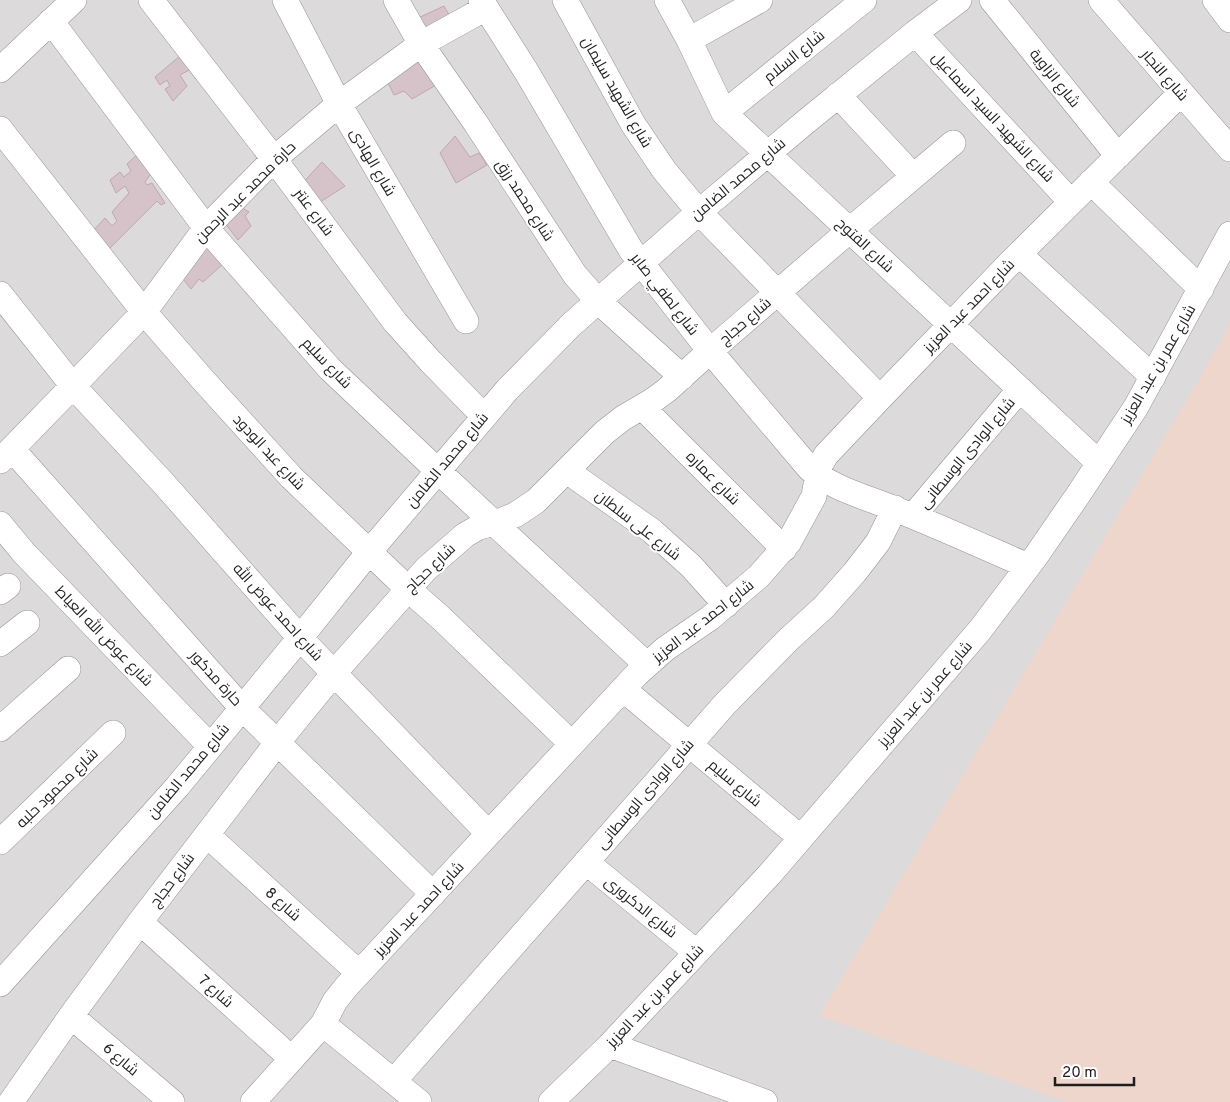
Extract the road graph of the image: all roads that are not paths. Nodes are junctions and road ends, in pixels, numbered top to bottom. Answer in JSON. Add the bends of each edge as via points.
{"nodes":[{"id":1,"x":151,"y":0,"type":"edge"},
{"id":2,"x":285,"y":0,"type":"edge"},
{"id":3,"x":396,"y":0,"type":"edge"},
{"id":4,"x":565,"y":0,"type":"edge"},
{"id":5,"x":667,"y":0,"type":"edge"},
{"id":6,"x":760,"y":0,"type":"edge"},
{"id":7,"x":864,"y":0,"type":"edge"},
{"id":8,"x":959,"y":0,"type":"edge"},
{"id":9,"x":992,"y":0,"type":"edge"},
{"id":10,"x":1101,"y":0,"type":"edge"},
{"id":11,"x":70,"y":1,"type":"edge"},
{"id":12,"x":483,"y":4,"type":"edge"},
{"id":13,"x":51,"y":21,"type":"junction"},
{"id":14,"x":915,"y":33,"type":"junction"},
{"id":15,"x":689,"y":40,"type":"junction"},
{"id":16,"x":421,"y":44,"type":"junction"},
{"id":17,"x":0,"y":70,"type":"edge"},
{"id":18,"x":1181,"y":93,"type":"junction"},
{"id":19,"x":838,"y":95,"type":"junction"},
{"id":20,"x":339,"y":104,"type":"junction"},
{"id":21,"x":724,"y":113,"type":"junction"},
{"id":22,"x":0,"y":129,"type":"edge"},
{"id":23,"x":953,"y":143,"type":"dead end"},
{"id":24,"x":1230,"y":149,"type":"edge"},
{"id":25,"x":767,"y":154,"type":"junction"},
{"id":26,"x":1118,"y":156,"type":"junction"},
{"id":27,"x":274,"y":159,"type":"junction"},
{"id":28,"x":914,"y":176,"type":"junction"},
{"id":29,"x":1091,"y":182,"type":"junction"},
{"id":30,"x":1072,"y":202,"type":"junction"},
{"id":31,"x":699,"y":212,"type":"junction"},
{"id":32,"x":206,"y":228,"type":"junction"},
{"id":33,"x":850,"y":230,"type":"junction"},
{"id":34,"x":1230,"y":234,"type":"edge"},
{"id":35,"x":1019,"y":254,"type":"junction"},
{"id":36,"x":641,"y":263,"type":"junction"},
{"id":37,"x":1201,"y":289,"type":"junction"},
{"id":38,"x":777,"y":293,"type":"junction"},
{"id":39,"x":0,"y":294,"type":"edge"},
{"id":40,"x":598,"y":302,"type":"junction"},
{"id":41,"x":144,"y":312,"type":"junction"},
{"id":42,"x":466,"y":321,"type":"dead end"},
{"id":43,"x":951,"y":324,"type":"junction"},
{"id":44,"x":710,"y":351,"type":"junction"},
{"id":45,"x":682,"y":377,"type":"junction"},
{"id":46,"x":1153,"y":377,"type":"junction"},
{"id":47,"x":73,"y":386,"type":"junction"},
{"id":48,"x":1020,"y":390,"type":"junction"},
{"id":49,"x":880,"y":398,"type":"junction"},
{"id":50,"x":642,"y":407,"type":"junction"},
{"id":51,"x":485,"y":416,"type":"junction"},
{"id":52,"x":6,"y":455,"type":"edge"},
{"id":53,"x":1098,"y":463,"type":"junction"},
{"id":54,"x":438,"y":470,"type":"junction"},
{"id":55,"x":567,"y":471,"type":"junction"},
{"id":56,"x":817,"y":476,"type":"junction"},
{"id":57,"x":904,"y":512,"type":"junction"},
{"id":58,"x":495,"y":523,"type":"junction"},
{"id":59,"x":0,"y":524,"type":"edge"},
{"id":60,"x":784,"y":548,"type":"junction"},
{"id":61,"x":369,"y":552,"type":"junction"},
{"id":62,"x":1028,"y":566,"type":"junction"},
{"id":63,"x":408,"y":589,"type":"junction"},
{"id":64,"x":726,"y":605,"type":"junction"},
{"id":65,"x":27,"y":623,"type":"dead end"},
{"id":66,"x":300,"y":638,"type":"junction"},
{"id":67,"x":0,"y":644,"type":"edge"},
{"id":68,"x":647,"y":665,"type":"junction"},
{"id":69,"x":68,"y":668,"type":"dead end"},
{"id":70,"x":334,"y":673,"type":"junction"},
{"id":71,"x":623,"y":689,"type":"junction"},
{"id":72,"x":242,"y":708,"type":"junction"},
{"id":73,"x":0,"y":729,"type":"edge"},
{"id":74,"x":113,"y":733,"type":"dead end"},
{"id":75,"x":278,"y":743,"type":"junction"},
{"id":76,"x":572,"y":744,"type":"junction"},
{"id":77,"x":689,"y":744,"type":"junction"},
{"id":78,"x":210,"y":746,"type":"junction"},
{"id":79,"x":488,"y":833,"type":"junction"},
{"id":80,"x":206,"y":835,"type":"junction"},
{"id":81,"x":801,"y":838,"type":"junction"},
{"id":82,"x":0,"y":842,"type":"edge"},
{"id":83,"x":586,"y":862,"type":"junction"},
{"id":84,"x":433,"y":894,"type":"junction"},
{"id":85,"x":140,"y":922,"type":"junction"},
{"id":86,"x":696,"y":952,"type":"junction"},
{"id":87,"x":359,"y":973,"type":"junction"},
{"id":88,"x":0,"y":984,"type":"edge"},
{"id":89,"x":71,"y":1016,"type":"junction"},
{"id":90,"x":324,"y":1024,"type":"junction"},
{"id":91,"x":610,"y":1045,"type":"junction"},
{"id":92,"x":292,"y":1059,"type":"junction"},
{"id":93,"x":401,"y":1093,"type":"edge"},
{"id":94,"x":11,"y":1102,"type":"edge"},
{"id":95,"x":172,"y":1102,"type":"edge"},
{"id":96,"x":254,"y":1102,"type":"edge"},
{"id":97,"x":551,"y":1102,"type":"edge"},
{"id":98,"x":765,"y":1102,"type":"edge"}],
"edges":[{"from":1,"to":27,"type":"street","name":"شارع عنتر"},
{"from":2,"to":20,"type":"street","name":"شارع الهادى"},
{"from":3,"to":16,"type":"street","name":"شارع محمد رزق"},
{"from":4,"to":31,"type":"street","name":"شارع الشهيد سليمان","via":[[633,124],[664,170]]},
{"from":5,"to":15,"type":"street","name":"شارع الفتوح"},
{"from":6,"to":15,"type":"street"},
{"from":7,"to":21,"type":"street","name":"شارع السلام"},
{"from":8,"to":14,"type":"street","name":"شارع محمد الضامن"},
{"from":9,"to":26,"type":"street","name":"شارع الزاوية"},
{"from":10,"to":18,"type":"street","name":"شارع النجار"},
{"from":11,"to":13,"type":"street"},
{"from":12,"to":16,"type":"street","name":"حارة محمد عبد الرحمن"},
{"from":12,"to":36,"type":"street","name":"شارع لطفي صابر"},
{"from":13,"to":17,"type":"street"},
{"from":13,"to":32,"type":"street","name":"شارع سليم"},
{"from":14,"to":19,"type":"street","name":"شارع محمد الضامن"},
{"from":14,"to":30,"type":"street","name":"شارع الشهيد السيد اسماعيل"},
{"from":15,"to":21,"type":"street","name":"شارع الفتوح"},
{"from":16,"to":20,"type":"street","name":"حارة محمد عبد الرحمن"},
{"from":16,"to":40,"type":"street","name":"شارع محمد رزق","via":[[575,275]]},
{"from":18,"to":24,"type":"street","name":"شارع النجار"},
{"from":18,"to":26,"type":"street","name":"شارع احمد عبد العزيز"},
{"from":19,"to":25,"type":"street","name":"شارع محمد الضامن"},
{"from":19,"to":28,"type":"street"},
{"from":20,"to":27,"type":"street","name":"حارة محمد عبد الرحمن"},
{"from":20,"to":42,"type":"street","name":"شارع الهادى"},
{"from":21,"to":25,"type":"street","name":"شارع الفتوح"},
{"from":22,"to":41,"type":"street","name":"شارع عبد الودود"},
{"from":23,"to":28,"type":"street","name":"شارع حجاج"},
{"from":25,"to":31,"type":"street","name":"شارع محمد الضامن"},
{"from":25,"to":33,"type":"street","name":"شارع الفتوح"},
{"from":26,"to":29,"type":"street","name":"شارع احمد عبد العزيز"},
{"from":27,"to":32,"type":"street","name":"حارة محمد عبد الرحمن"},
{"from":27,"to":51,"type":"street","name":"شارع عنتر","via":[[395,322]]},
{"from":28,"to":33,"type":"street","name":"شارع حجاج"},
{"from":29,"to":30,"type":"street","name":"شارع احمد عبد العزيز"},
{"from":29,"to":37,"type":"street"},
{"from":30,"to":35,"type":"street","name":"شارع احمد عبد العزيز"},
{"from":31,"to":36,"type":"street","name":"شارع محمد الضامن"},
{"from":31,"to":38,"type":"street","name":"شارع الشهيد سليمان"},
{"from":32,"to":41,"type":"street","name":"حارة محمد عبد الرحمن"},
{"from":32,"to":54,"type":"street","name":"شارع سليم","via":[[330,368]]},
{"from":33,"to":38,"type":"street","name":"شارع حجاج"},
{"from":33,"to":43,"type":"street","name":"شارع الفتوح"},
{"from":34,"to":37,"type":"street","name":"شارع عمر بن عبد العزيز"},
{"from":35,"to":43,"type":"street","name":"شارع احمد عبد العزيز"},
{"from":35,"to":46,"type":"street"},
{"from":36,"to":40,"type":"street","name":"شارع محمد الضامن"},
{"from":36,"to":44,"type":"street","name":"شارع لطفي صابر"},
{"from":37,"to":46,"type":"street","name":"شارع عمر بن عبد العزيز"},
{"from":38,"to":44,"type":"street","name":"شارع حجاج"},
{"from":38,"to":49,"type":"street","name":"شارع الشهيد سليمان"},
{"from":39,"to":47,"type":"street","name":"شارع احمد عوض الله"},
{"from":40,"to":45,"type":"street","name":"شارع محمد رزق"},
{"from":40,"to":51,"type":"street","name":"شارع محمد الضامن","via":[[572,324]]},
{"from":41,"to":47,"type":"street","name":"حارة محمد عبد الرحمن"},
{"from":41,"to":61,"type":"street","name":"شارع عبد الودود","via":[[291,477]]},
{"from":43,"to":48,"type":"street","name":"شارع الفتوح"},
{"from":43,"to":49,"type":"street","name":"شارع احمد عبد العزيز"},
{"from":44,"to":45,"type":"street","name":"شارع حجاج"},
{"from":44,"to":56,"type":"street","name":"شارع لطفي صابر"},
{"from":45,"to":50,"type":"street","name":"شارع حجاج"},
{"from":46,"to":53,"type":"street","name":"شارع عمر بن عبد العزيز"},
{"from":47,"to":52,"type":"street","name":"حارة محمد عبد الرحمن"},
{"from":47,"to":66,"type":"street","name":"شارع احمد عوض الله"},
{"from":48,"to":53,"type":"street","name":"شارع الفتوح"},
{"from":48,"to":57,"type":"street","name":"شارع الوادى الوسطانى"},
{"from":49,"to":56,"type":"street","name":"شارع احمد عبد العزيز","via":[[826,455]]},
{"from":50,"to":55,"type":"street","name":"شارع حجاج","via":[[605,432]]},
{"from":50,"to":60,"type":"street","name":"شارع عماره"},
{"from":51,"to":54,"type":"street","name":"شارع محمد الضامن"},
{"from":52,"to":72,"type":"street","name":"حارة مدكور"},
{"from":53,"to":62,"type":"street","name":"شارع عمر بن عبد العزيز"},
{"from":54,"to":58,"type":"street","name":"شارع سليم"},
{"from":54,"to":61,"type":"street","name":"شارع محمد الضامن"},
{"from":55,"to":58,"type":"street","name":"شارع حجاج","via":[[536,501]]},
{"from":55,"to":64,"type":"street","name":"شارع على سلطان","via":[[652,531],[691,566]]},
{"from":56,"to":57,"type":"street","name":"شارع لطفي صابر"},
{"from":56,"to":60,"type":"street","name":"شارع احمد عبد العزيز","via":[[814,496]]},
{"from":57,"to":62,"type":"street","name":"شارع لطفي صابر"},
{"from":57,"to":77,"type":"street","name":"شارع الوادى الوسطانى","via":[[824,607]]},
{"from":58,"to":63,"type":"street","name":"شارع حجاج","via":[[465,535]]},
{"from":58,"to":68,"type":"street","name":"شارع سليم"},
{"from":59,"to":78,"type":"street","name":"شارع عوض الله العياط"},
{"from":60,"to":64,"type":"street","name":"شارع احمد عبد العزيز","via":[[760,576]]},
{"from":61,"to":63,"type":"street","name":"شارع عبد الودود"},
{"from":61,"to":66,"type":"street","name":"شارع محمد الضامن"},
{"from":62,"to":81,"type":"street","name":"شارع عمر بن عبد العزيز","via":[[980,630]]},
{"from":63,"to":70,"type":"street","name":"شارع حجاج"},
{"from":63,"to":76,"type":"street","name":"شارع عبد الودود"},
{"from":64,"to":68,"type":"street","name":"شارع احمد عبد العزيز"},
{"from":65,"to":67,"type":"street"},
{"from":66,"to":70,"type":"street","name":"شارع احمد عوض الله"},
{"from":66,"to":72,"type":"street","name":"شارع محمد الضامن"},
{"from":68,"to":71,"type":"street","name":"شارع احمد عبد العزيز"},
{"from":69,"to":73,"type":"street"},
{"from":70,"to":75,"type":"street","name":"شارع حجاج"},
{"from":70,"to":79,"type":"street","name":"شارع احمد عوض الله"},
{"from":71,"to":76,"type":"street","name":"شارع احمد عبد العزيز"},
{"from":71,"to":77,"type":"street","name":"شارع سليم"},
{"from":72,"to":75,"type":"street","name":"حارة مدكور"},
{"from":72,"to":78,"type":"street","name":"شارع محمد الضامن"},
{"from":74,"to":82,"type":"street","name":"شارع محمود حلبه"},
{"from":75,"to":80,"type":"street","name":"شارع حجاج"},
{"from":75,"to":84,"type":"street","name":"حارة مدكور"},
{"from":76,"to":79,"type":"street","name":"شارع احمد عبد العزيز"},
{"from":77,"to":81,"type":"street","name":"شارع سليم"},
{"from":77,"to":83,"type":"street","name":"شارع الوادى الوسطانى"},
{"from":78,"to":88,"type":"street","name":"شارع محمد الضامن"},
{"from":79,"to":84,"type":"street","name":"شارع احمد عبد العزيز"},
{"from":80,"to":85,"type":"street","name":"شارع حجاج"},
{"from":80,"to":87,"type":"street","name":"شارع 8"},
{"from":81,"to":86,"type":"street","name":"شارع عمر بن عبد العزيز"},
{"from":83,"to":86,"type":"street","name":"شارع الدكرورى"},
{"from":83,"to":93,"type":"street","name":"شارع الوادى الوسطانى"},
{"from":84,"to":87,"type":"street","name":"شارع احمد عبد العزيز"},
{"from":85,"to":89,"type":"street","name":"شارع حجاج"},
{"from":85,"to":92,"type":"street","name":"شارع 7"},
{"from":86,"to":91,"type":"street","name":"شارع عمر بن عبد العزيز"},
{"from":87,"to":90,"type":"street","name":"شارع احمد عبد العزيز","via":[[335,1001]]},
{"from":89,"to":94,"type":"street","name":"شارع حجاج"},
{"from":89,"to":95,"type":"street","name":"شارع 6"},
{"from":90,"to":92,"type":"street","name":"شارع احمد عبد العزيز"},
{"from":90,"to":93,"type":"street"},
{"from":91,"to":97,"type":"street","name":"شارع عمر بن عبد العزيز"},
{"from":91,"to":98,"type":"street"},
{"from":92,"to":96,"type":"street","name":"شارع احمد عبد العزيز"}]}
